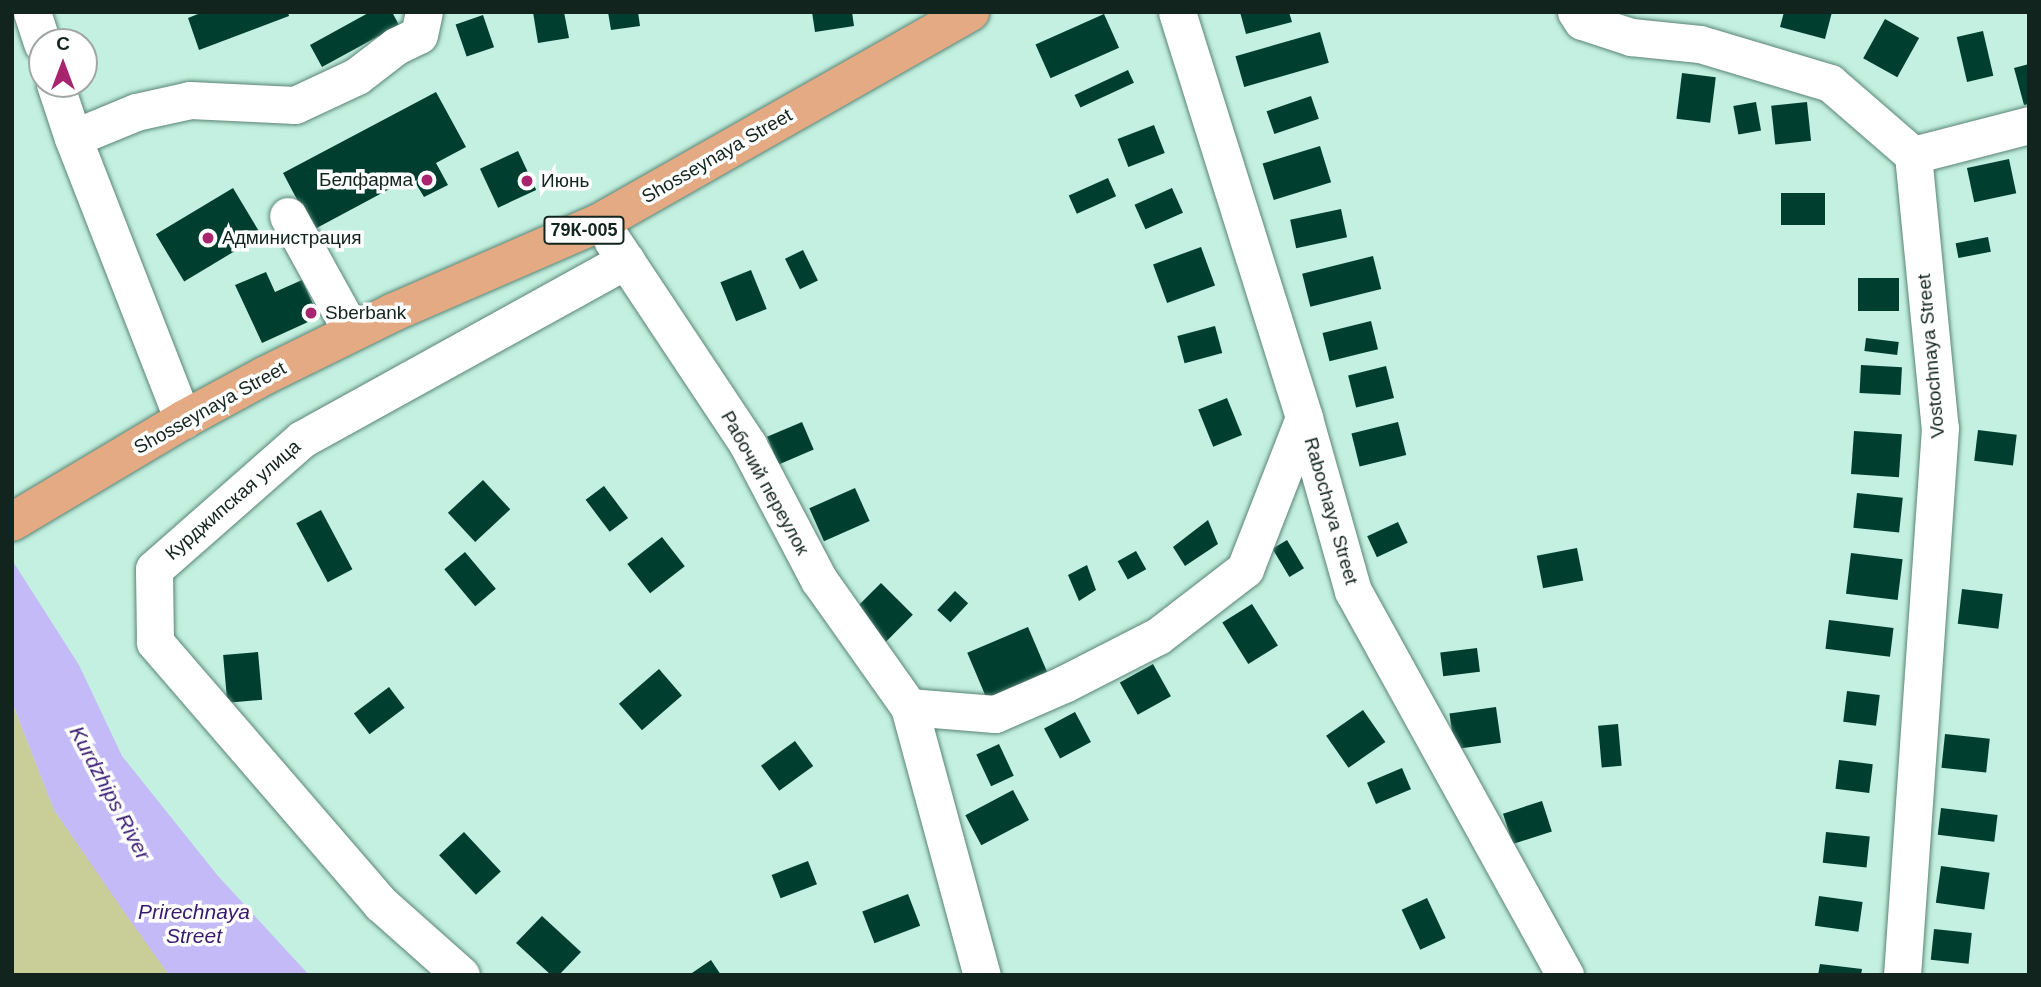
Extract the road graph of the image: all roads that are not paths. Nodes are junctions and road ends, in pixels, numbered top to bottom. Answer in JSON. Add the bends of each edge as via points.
{"nodes":[{"id":1,"x":424,"y":12,"type":"edge"},
{"id":2,"x":970,"y":12,"type":"edge"},
{"id":3,"x":1177,"y":12,"type":"edge"},
{"id":4,"x":1576,"y":12,"type":"edge"},
{"id":5,"x":60,"y":98,"type":"edge"},
{"id":6,"x":2029,"y":125,"type":"edge"},
{"id":7,"x":73,"y":138,"type":"junction"},
{"id":8,"x":1913,"y":155,"type":"junction"},
{"id":9,"x":288,"y":216,"type":"dead end"},
{"id":10,"x":599,"y":223,"type":"junction"},
{"id":11,"x":626,"y":260,"type":"junction"},
{"id":12,"x":352,"y":332,"type":"junction"},
{"id":13,"x":1304,"y":418,"type":"junction"},
{"id":14,"x":183,"y":420,"type":"junction"},
{"id":15,"x":12,"y":522,"type":"edge"},
{"id":16,"x":909,"y":707,"type":"junction"},
{"id":17,"x":461,"y":975,"type":"edge"},
{"id":18,"x":982,"y":975,"type":"edge"},
{"id":19,"x":1565,"y":975,"type":"edge"},
{"id":20,"x":1902,"y":975,"type":"edge"}],
"edges":[{"from":1,"to":7,"type":"street","via":[[419,35],[396,46],[357,76],[295,105],[190,100],[136,112]]},
{"from":2,"to":10,"type":"main road","name":"Shosseynaya Street","number":"79К-005"},
{"from":3,"to":13,"type":"street","name":"Rabochaya Street"},
{"from":4,"to":8,"type":"street","via":[[1582,21],[1630,37],[1700,44],[1830,83]]},
{"from":5,"to":7,"type":"street"},
{"from":6,"to":8,"type":"street"},
{"from":7,"to":14,"type":"street"},
{"from":8,"to":20,"type":"street","name":"Vostochnaya Street","via":[[1940,428]]},
{"from":9,"to":12,"type":"street"},
{"from":10,"to":11,"type":"street","name":"Рабочий переулок"},
{"from":10,"to":12,"type":"main road","name":"Shosseynaya Street","number":"79К-005"},
{"from":11,"to":16,"type":"street","name":"Рабочий переулок","via":[[748,444],[819,580]]},
{"from":11,"to":17,"type":"street","name":"Курджипская улица","via":[[302,439],[154,569],[155,642],[381,904]]},
{"from":12,"to":14,"type":"main road","name":"Shosseynaya Street","number":"79К-005"},
{"from":13,"to":16,"type":"street","via":[[1245,569],[1158,636],[995,713]]},
{"from":13,"to":19,"type":"street","name":"Rabochaya Street","via":[[1353,591]]},
{"from":14,"to":15,"type":"main road","name":"Shosseynaya Street","number":"79К-005"},
{"from":16,"to":18,"type":"street","name":"Рабочий переулок"}]}
